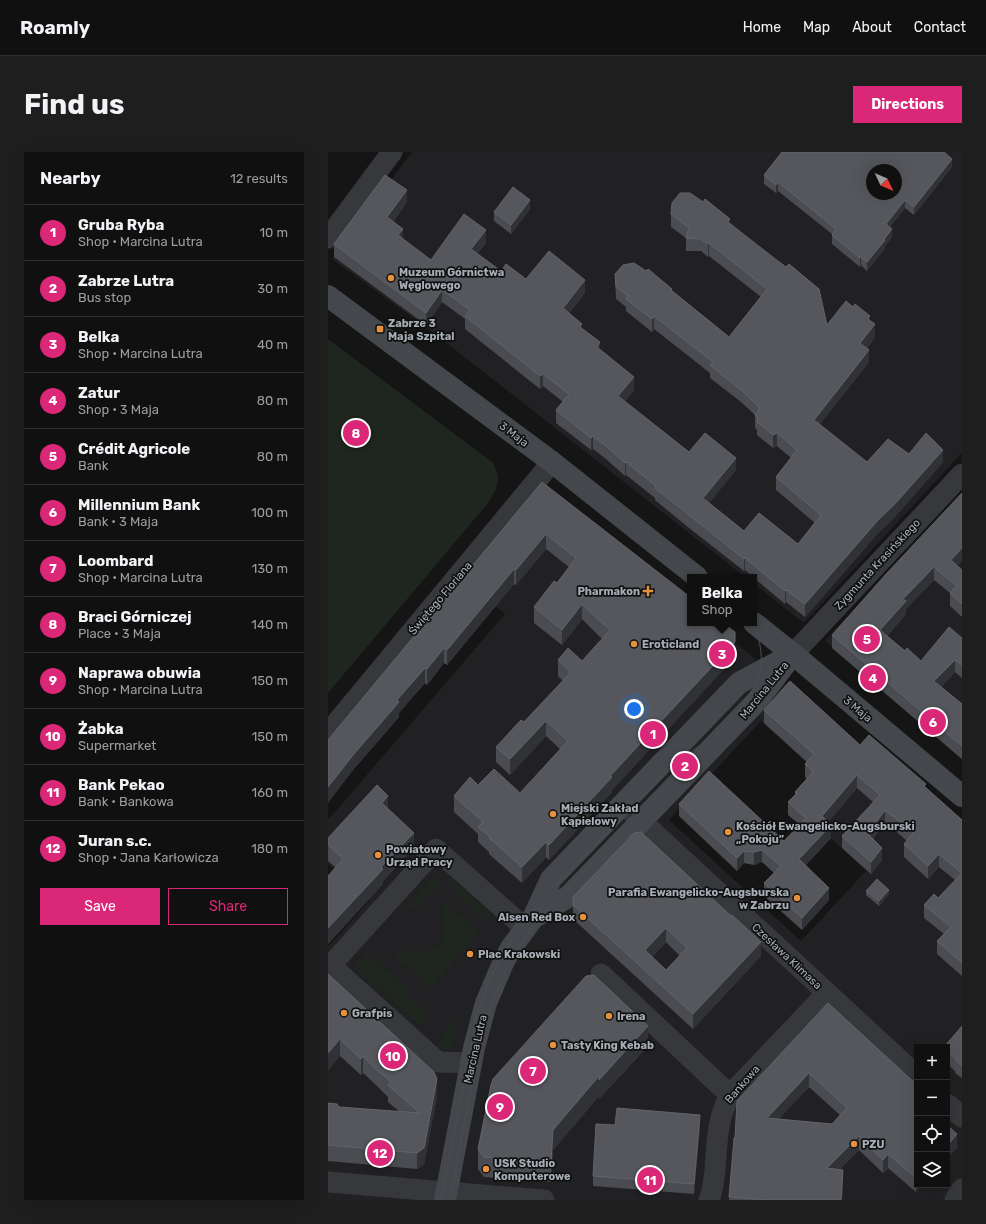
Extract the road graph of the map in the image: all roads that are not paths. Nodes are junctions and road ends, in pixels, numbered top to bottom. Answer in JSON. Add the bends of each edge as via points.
{"nodes":[{"id":1,"x":392,"y":152,"type":"edge"},
{"id":2,"x":328,"y":238,"type":"edge"},
{"id":3,"x":328,"y":296,"type":"edge"},
{"id":4,"x":552,"y":462,"type":"junction"},
{"id":5,"x":962,"y":474,"type":"edge"},
{"id":6,"x":693,"y":574,"type":"edge"},
{"id":7,"x":757,"y":624,"type":"edge"},
{"id":8,"x":793,"y":654,"type":"junction"},
{"id":9,"x":328,"y":733,"type":"edge"},
{"id":10,"x":962,"y":796,"type":"edge"},
{"id":11,"x":623,"y":804,"type":"junction"},
{"id":12,"x":642,"y":821,"type":"junction"},
{"id":13,"x":529,"y":923,"type":"junction"},
{"id":14,"x":329,"y":964,"type":"edge"},
{"id":15,"x":601,"y":974,"type":"dead end"},
{"id":16,"x":827,"y":993,"type":"junction"},
{"id":17,"x":471,"y":1063,"type":"junction"},
{"id":18,"x":914,"y":1073,"type":"edge"},
{"id":19,"x":730,"y":1095,"type":"junction"},
{"id":20,"x":950,"y":1107,"type":"edge"},
{"id":21,"x":962,"y":1118,"type":"edge"},
{"id":22,"x":328,"y":1182,"type":"edge"},
{"id":23,"x":962,"y":1189,"type":"edge"},
{"id":24,"x":446,"y":1196,"type":"edge"},
{"id":25,"x":544,"y":1200,"type":"edge"},
{"id":26,"x":709,"y":1200,"type":"edge"},
{"id":27,"x":954,"y":1200,"type":"edge"}],
"edges":[{"from":1,"to":2,"type":"street"},
{"from":3,"to":4,"type":"street","name":"3 Maja"},
{"from":4,"to":6,"type":"street","name":"3 Maja"},
{"from":4,"to":9,"type":"street","name":"Świętego Floriana"},
{"from":5,"to":8,"type":"street","name":"Zygmunta Krasińskiego"},
{"from":7,"to":8,"type":"street","name":"3 Maja"},
{"from":8,"to":10,"type":"street","name":"3 Maja"},
{"from":8,"to":11,"type":"street","name":"Marcina Lutra","via":[[739,684]]},
{"from":8,"to":12,"type":"street","name":"Marcina Lutra","via":[[757,701]]},
{"from":11,"to":12,"type":"street","name":"Czesława Klimasa"},
{"from":11,"to":13,"type":"street","name":"Marcina Lutra","via":[[551,879]]},
{"from":12,"to":13,"type":"street","name":"Marcina Lutra","via":[[569,896]]},
{"from":12,"to":16,"type":"street","name":"Czesława Klimasa"},
{"from":13,"to":14,"type":"street","via":[[436,849]]},
{"from":13,"to":17,"type":"street","name":"Marcina Lutra","via":[[503,963],[490,993]]},
{"from":14,"to":17,"type":"street","via":[[438,1062]]},
{"from":15,"to":19,"type":"street"},
{"from":16,"to":18,"type":"street","name":"Czesława Klimasa"},
{"from":16,"to":19,"type":"street","name":"Bankowa"},
{"from":17,"to":24,"type":"street","name":"Marcina Lutra"},
{"from":19,"to":26,"type":"street","name":"Bankowa","via":[[719,1124],[713,1186]]},
{"from":20,"to":21,"type":"street"},
{"from":22,"to":24,"type":"street"},
{"from":23,"to":27,"type":"street"},
{"from":24,"to":25,"type":"street"}]}
